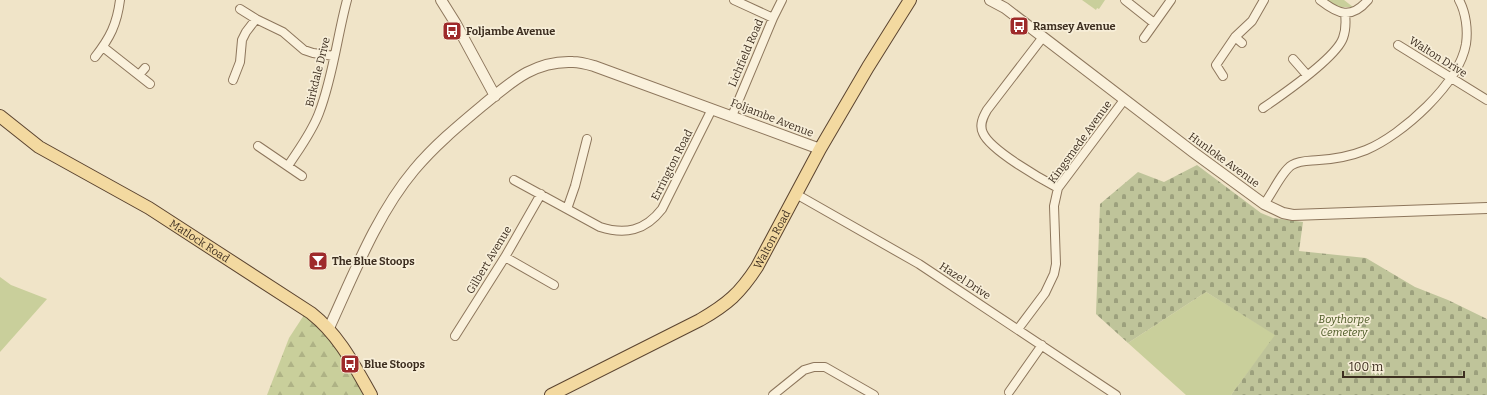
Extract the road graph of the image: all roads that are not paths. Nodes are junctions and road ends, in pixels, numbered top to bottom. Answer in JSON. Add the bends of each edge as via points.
{"nodes":[{"id":1,"x":120,"y":0,"type":"edge"},
{"id":2,"x":347,"y":0,"type":"edge"},
{"id":3,"x":441,"y":0,"type":"edge"},
{"id":4,"x":734,"y":0,"type":"edge"},
{"id":5,"x":782,"y":0,"type":"edge"},
{"id":6,"x":910,"y":0,"type":"edge"},
{"id":7,"x":990,"y":0,"type":"edge"},
{"id":8,"x":1172,"y":0,"type":"edge"},
{"id":9,"x":1264,"y":0,"type":"edge"},
{"id":10,"x":1320,"y":0,"type":"edge"},
{"id":11,"x":1368,"y":0,"type":"edge"},
{"id":12,"x":1459,"y":0,"type":"edge"},
{"id":13,"x":1128,"y":1,"type":"edge"},
{"id":14,"x":240,"y":9,"type":"dead end"},
{"id":15,"x":1345,"y":13,"type":"junction"},
{"id":16,"x":773,"y":18,"type":"junction"},
{"id":17,"x":256,"y":19,"type":"junction"},
{"id":18,"x":1154,"y":23,"type":"junction"},
{"id":19,"x":1043,"y":37,"type":"junction"},
{"id":20,"x":1235,"y":37,"type":"junction"},
{"id":21,"x":1144,"y":38,"type":"dead end"},
{"id":22,"x":1242,"y":43,"type":"dead end"},
{"id":23,"x":1398,"y":44,"type":"dead end"},
{"id":24,"x":103,"y":47,"type":"junction"},
{"id":25,"x":334,"y":56,"type":"junction"},
{"id":26,"x":95,"y":57,"type":"dead end"},
{"id":27,"x":1293,"y":58,"type":"dead end"},
{"id":28,"x":144,"y":68,"type":"dead end"},
{"id":29,"x":139,"y":75,"type":"junction"},
{"id":30,"x":1307,"y":75,"type":"junction"},
{"id":31,"x":1223,"y":76,"type":"dead end"},
{"id":32,"x":1451,"y":77,"type":"junction"},
{"id":33,"x":233,"y":80,"type":"dead end"},
{"id":34,"x":150,"y":84,"type":"dead end"},
{"id":35,"x":495,"y":96,"type":"junction"},
{"id":36,"x":1124,"y":100,"type":"junction"},
{"id":37,"x":1487,"y":100,"type":"edge"},
{"id":38,"x":1262,"y":108,"type":"dead end"},
{"id":39,"x":712,"y":109,"type":"junction"},
{"id":40,"x":0,"y":116,"type":"edge"},
{"id":41,"x":732,"y":116,"type":"junction"},
{"id":42,"x":586,"y":139,"type":"dead end"},
{"id":43,"x":258,"y":146,"type":"dead end"},
{"id":44,"x":820,"y":149,"type":"junction"},
{"id":45,"x":288,"y":166,"type":"junction"},
{"id":46,"x":302,"y":176,"type":"dead end"},
{"id":47,"x":514,"y":180,"type":"dead end"},
{"id":48,"x":1058,"y":188,"type":"junction"},
{"id":49,"x":541,"y":194,"type":"junction"},
{"id":50,"x":796,"y":194,"type":"junction"},
{"id":51,"x":1264,"y":204,"type":"junction"},
{"id":52,"x":1487,"y":208,"type":"edge"},
{"id":53,"x":567,"y":209,"type":"junction"},
{"id":54,"x":505,"y":257,"type":"junction"},
{"id":55,"x":554,"y":285,"type":"dead end"},
{"id":56,"x":329,"y":328,"type":"junction"},
{"id":57,"x":1018,"y":330,"type":"junction"},
{"id":58,"x":455,"y":336,"type":"dead end"},
{"id":59,"x":1042,"y":345,"type":"junction"},
{"id":60,"x":1009,"y":392,"type":"dead end"},
{"id":61,"x":1105,"y":392,"type":"edge"},
{"id":62,"x":869,"y":394,"type":"edge"},
{"id":63,"x":371,"y":395,"type":"edge"},
{"id":64,"x":552,"y":395,"type":"edge"},
{"id":65,"x":773,"y":395,"type":"edge"},
{"id":66,"x":1116,"y":395,"type":"edge"}],
"edges":[{"from":1,"to":24,"type":"street","via":[[114,28]]},
{"from":2,"to":25,"type":"street","name":"Birkdale Drive"},
{"from":3,"to":35,"type":"street"},
{"from":4,"to":16,"type":"street"},
{"from":5,"to":16,"type":"street","name":"Lichfield Road"},
{"from":6,"to":44,"type":"main road","name":"Walton Road"},
{"from":7,"to":19,"type":"street","name":"Hunloke Avenue","via":[[1005,8]]},
{"from":8,"to":18,"type":"street"},
{"from":9,"to":20,"type":"street","via":[[1252,21]]},
{"from":10,"to":15,"type":"street","via":[[1334,10]]},
{"from":11,"to":15,"type":"street","via":[[1356,10]]},
{"from":12,"to":32,"type":"street","via":[[1465,19],[1466,45]]},
{"from":13,"to":18,"type":"street"},
{"from":14,"to":17,"type":"street"},
{"from":15,"to":30,"type":"street","via":[[1346,27],[1343,39],[1336,50]]},
{"from":16,"to":41,"type":"street","name":"Lichfield Road"},
{"from":17,"to":25,"type":"street","via":[[283,32],[304,50]]},
{"from":17,"to":33,"type":"street","via":[[242,40],[240,62]]},
{"from":18,"to":21,"type":"street"},
{"from":19,"to":36,"type":"street","name":"Hunloke Avenue"},
{"from":19,"to":48,"type":"street","via":[[987,110],[982,118],[981,128],[983,134],[998,149],[1022,167]]},
{"from":20,"to":22,"type":"street"},
{"from":20,"to":31,"type":"street","via":[[1216,65]]},
{"from":23,"to":32,"type":"street","name":"Walton Drive"},
{"from":24,"to":26,"type":"street"},
{"from":24,"to":29,"type":"street"},
{"from":25,"to":45,"type":"street","name":"Birkdale Drive","via":[[319,115]]},
{"from":27,"to":30,"type":"street"},
{"from":28,"to":29,"type":"street"},
{"from":29,"to":34,"type":"street"},
{"from":30,"to":38,"type":"street"},
{"from":32,"to":37,"type":"street","name":"Walton Drive"},
{"from":32,"to":51,"type":"street","via":[[1435,98],[1414,118],[1378,144],[1347,156],[1297,162],[1290,166]]},
{"from":35,"to":39,"type":"street","name":"Foljambe Avenue","via":[[525,73],[538,67],[550,63],[573,62],[594,66]]},
{"from":35,"to":56,"type":"street","name":"Foljambe Avenue","via":[[435,148],[402,186],[380,220]]},
{"from":36,"to":48,"type":"street","name":"Kingsmede Avenue"},
{"from":36,"to":51,"type":"street","name":"Hunloke Avenue"},
{"from":39,"to":41,"type":"street","name":"Foljambe Avenue"},
{"from":39,"to":53,"type":"street","name":"Errington Road","via":[[665,204],[658,215],[648,223],[632,230],[613,231]]},
{"from":40,"to":56,"type":"main road","name":"Matlock Road","via":[[39,147],[149,208],[304,308]]},
{"from":41,"to":44,"type":"street","name":"Foljambe Avenue"},
{"from":42,"to":53,"type":"street"},
{"from":43,"to":45,"type":"street"},
{"from":44,"to":50,"type":"main road","name":"Walton Road"},
{"from":45,"to":46,"type":"street"},
{"from":47,"to":49,"type":"street","name":"Errington Road"},
{"from":48,"to":57,"type":"street","name":"Kingsmede Avenue","via":[[1054,206],[1054,274]]},
{"from":49,"to":53,"type":"street","name":"Errington Road"},
{"from":49,"to":54,"type":"street","name":"Gilbert Avenue"},
{"from":50,"to":57,"type":"street","name":"Hazel Drive","via":[[919,264]]},
{"from":50,"to":64,"type":"main road","name":"Walton Road","via":[[738,294],[700,320]]},
{"from":51,"to":52,"type":"street","name":"Hunloke Avenue","via":[[1283,213],[1293,214]]},
{"from":54,"to":55,"type":"street"},
{"from":54,"to":58,"type":"street","name":"Gilbert Avenue"},
{"from":56,"to":63,"type":"main road","name":"Matlock Road"},
{"from":57,"to":59,"type":"street","name":"Hazel Drive"},
{"from":59,"to":60,"type":"street"},
{"from":59,"to":61,"type":"street","name":"Hazel Drive"},
{"from":61,"to":66,"type":"street","name":"Hazel Drive"},
{"from":62,"to":65,"type":"street","via":[[825,367],[814,367],[804,370]]}]}
